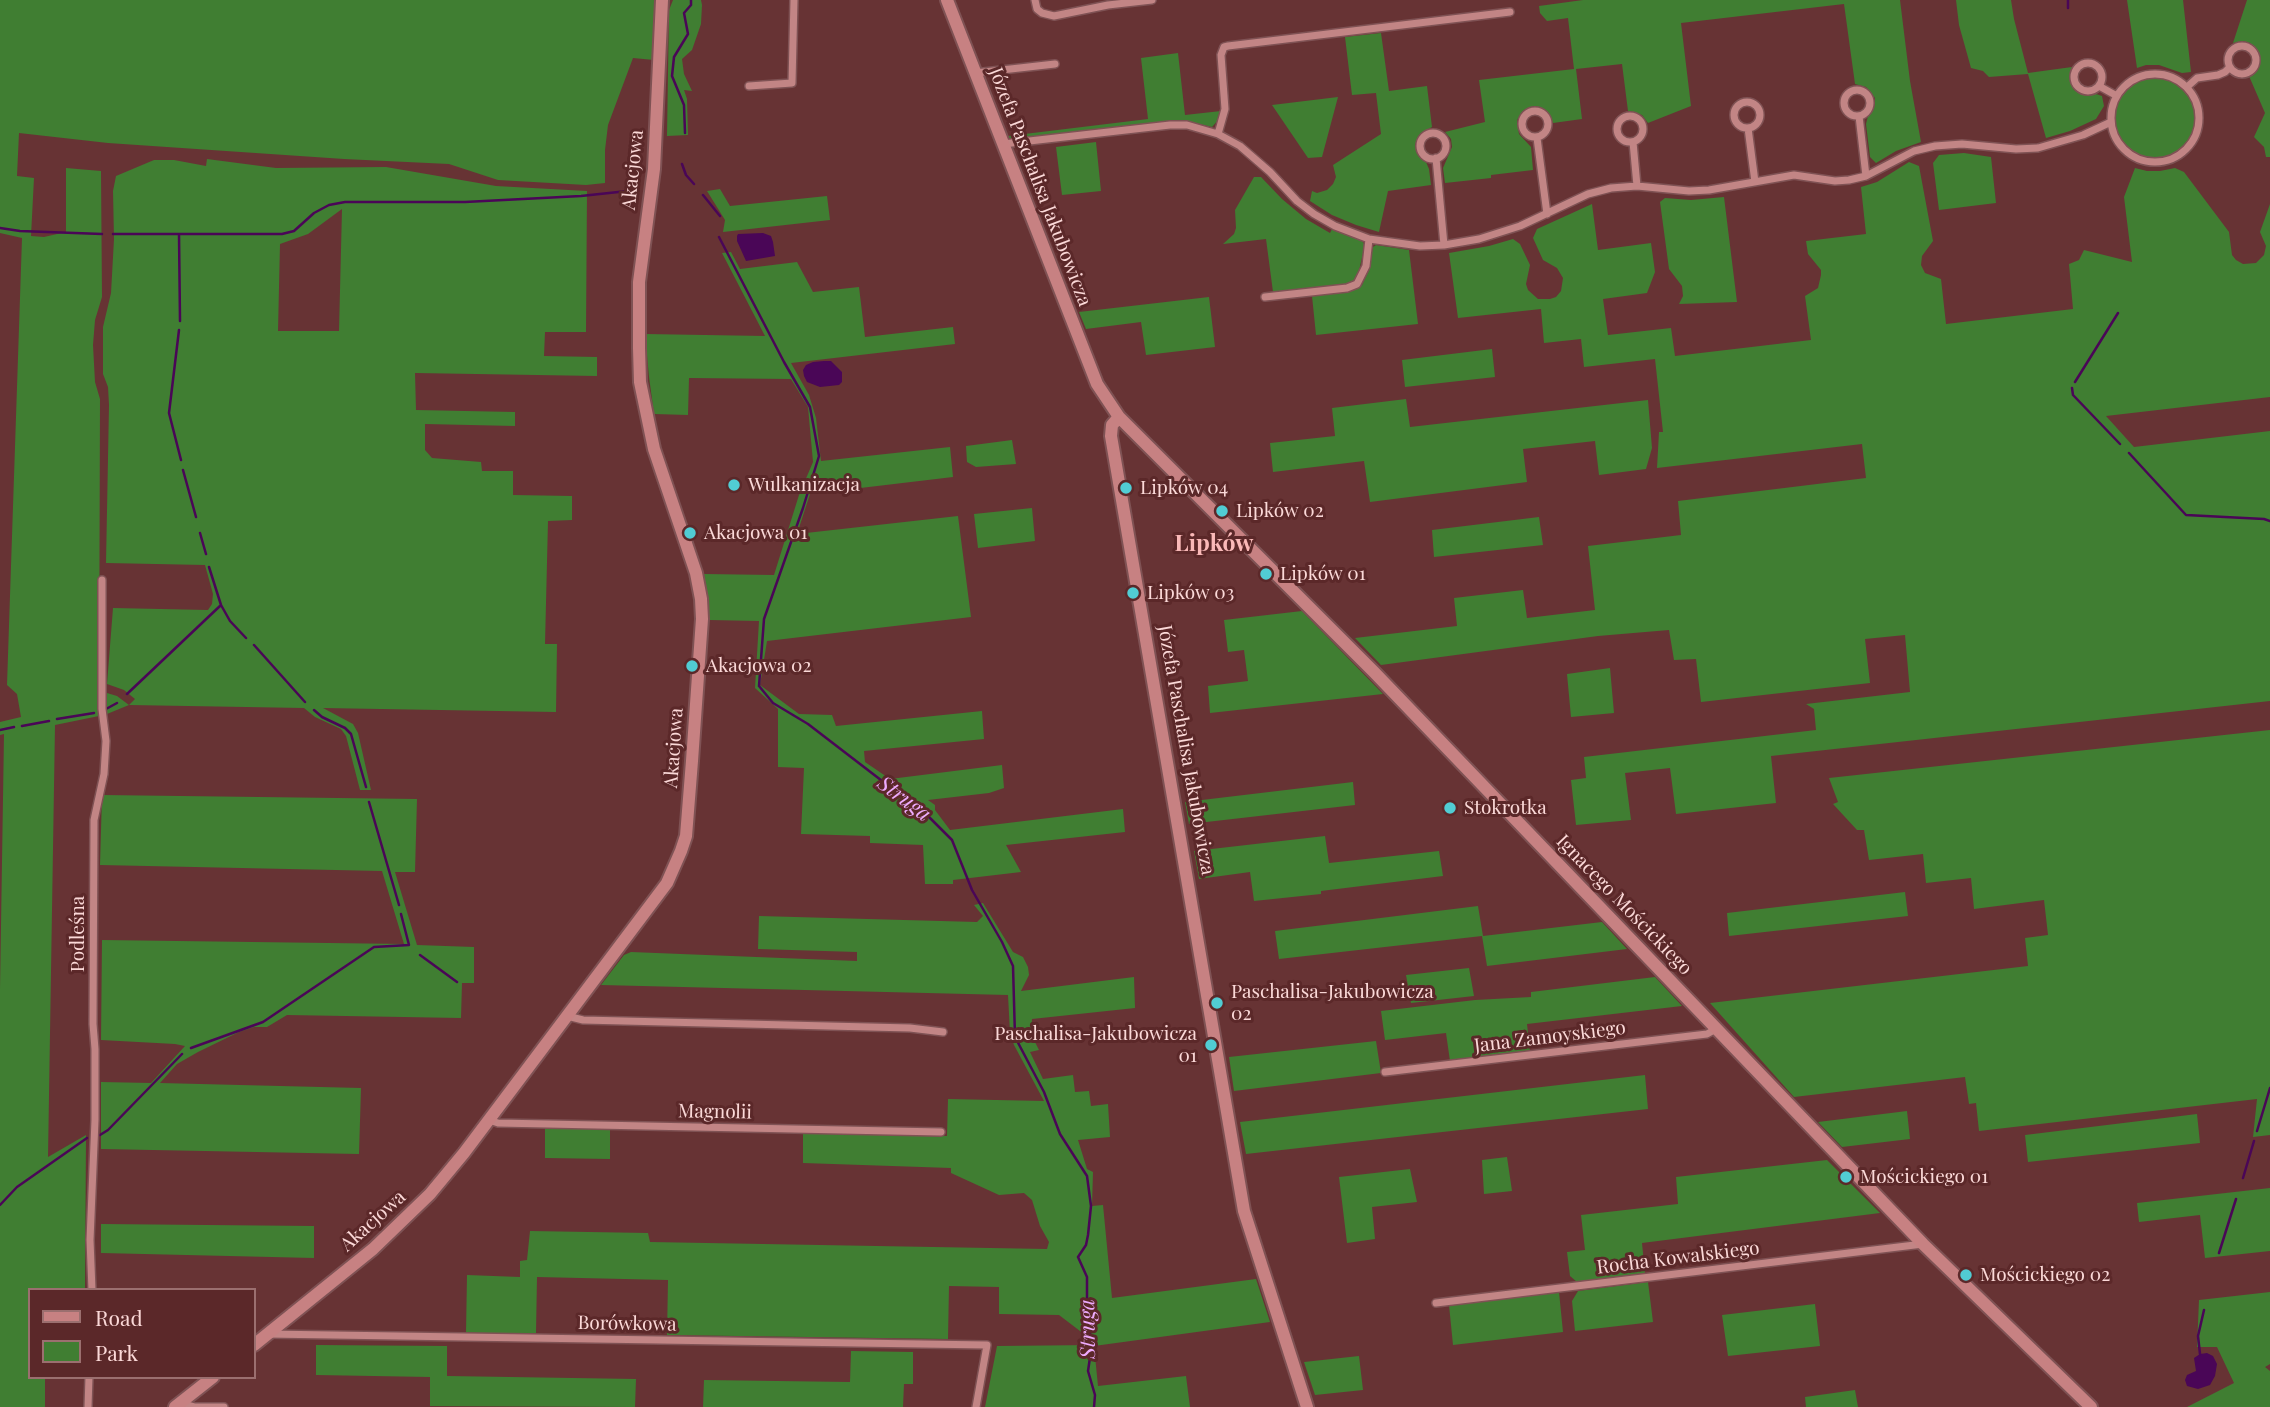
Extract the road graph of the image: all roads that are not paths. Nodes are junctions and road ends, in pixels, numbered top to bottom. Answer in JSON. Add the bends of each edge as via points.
{"nodes":[{"id":1,"x":662,"y":0,"type":"edge"},
{"id":2,"x":794,"y":0,"type":"edge"},
{"id":3,"x":947,"y":0,"type":"edge"},
{"id":4,"x":1035,"y":0,"type":"edge"},
{"id":5,"x":1152,"y":0,"type":"edge"},
{"id":6,"x":1138,"y":1,"type":"edge"},
{"id":7,"x":1510,"y":12,"type":"dead end"},
{"id":8,"x":1055,"y":64,"type":"dead end"},
{"id":9,"x":2230,"y":67,"type":"junction"},
{"id":10,"x":975,"y":73,"type":"junction"},
{"id":11,"x":750,"y":86,"type":"dead end"},
{"id":12,"x":2099,"y":86,"type":"dead end"},
{"id":13,"x":2187,"y":87,"type":"junction"},
{"id":14,"x":2117,"y":96,"type":"junction"},
{"id":15,"x":1859,"y":116,"type":"dead end"},
{"id":16,"x":2111,"y":122,"type":"junction"},
{"id":17,"x":1748,"y":128,"type":"dead end"},
{"id":18,"x":1218,"y":134,"type":"junction"},
{"id":19,"x":1537,"y":138,"type":"dead end"},
{"id":20,"x":1633,"y":142,"type":"dead end"},
{"id":21,"x":1002,"y":144,"type":"junction"},
{"id":22,"x":1436,"y":159,"type":"dead end"},
{"id":23,"x":1866,"y":176,"type":"junction"},
{"id":24,"x":1755,"y":181,"type":"junction"},
{"id":25,"x":1637,"y":186,"type":"junction"},
{"id":26,"x":1547,"y":214,"type":"junction"},
{"id":27,"x":1369,"y":239,"type":"junction"},
{"id":28,"x":1444,"y":245,"type":"junction"},
{"id":29,"x":1265,"y":297,"type":"dead end"},
{"id":30,"x":1119,"y":416,"type":"junction"},
{"id":31,"x":102,"y":580,"type":"dead end"},
{"id":32,"x":567,"y":1016,"type":"junction"},
{"id":33,"x":1716,"y":1029,"type":"junction"},
{"id":34,"x":943,"y":1032,"type":"dead end"},
{"id":35,"x":1385,"y":1072,"type":"dead end"},
{"id":36,"x":489,"y":1120,"type":"junction"},
{"id":37,"x":941,"y":1132,"type":"dead end"},
{"id":38,"x":1923,"y":1244,"type":"junction"},
{"id":39,"x":92,"y":1288,"type":"edge"},
{"id":40,"x":1436,"y":1303,"type":"dead end"},
{"id":41,"x":267,"y":1334,"type":"junction"},
{"id":42,"x":256,"y":1343,"type":"edge"},
{"id":43,"x":89,"y":1379,"type":"edge"},
{"id":44,"x":210,"y":1379,"type":"edge"},
{"id":45,"x":177,"y":1405,"type":"edge"},
{"id":46,"x":88,"y":1407,"type":"edge"},
{"id":47,"x":224,"y":1407,"type":"edge"},
{"id":48,"x":976,"y":1407,"type":"edge"},
{"id":49,"x":1307,"y":1407,"type":"edge"},
{"id":50,"x":2090,"y":1407,"type":"edge"}],
"edges":[{"from":1,"to":32,"type":"street","name":"Akacjowa","via":[[654,169],[639,282],[640,382],[651,438],[701,599],[688,816],[667,883]]},
{"from":2,"to":11,"type":"street","via":[[792,83]]},
{"from":3,"to":10,"type":"street","name":"Józefa Paschalisa Jakubowicza"},
{"from":4,"to":6,"type":"street","via":[[1037,9],[1054,16]]},
{"from":5,"to":6,"type":"street"},
{"from":7,"to":18,"type":"street","via":[[1224,47],[1220,55],[1224,109]]},
{"from":8,"to":10,"type":"street"},
{"from":9,"to":9,"type":"street","via":[[2228,56],[2238,46],[2254,53],[2255,63],[2249,72],[2240,74]]},
{"from":9,"to":13,"type":"street","via":[[2218,75],[2197,78]]},
{"from":10,"to":21,"type":"street","name":"Józefa Paschalisa Jakubowicza"},
{"from":12,"to":14,"type":"street"},
{"from":13,"to":14,"type":"street","via":[[2176,78],[2150,74],[2134,79]]},
{"from":13,"to":16,"type":"street","via":[[2198,108],[2197,135],[2186,151],[2173,159],[2152,163],[2132,157],[2117,143]]},
{"from":14,"to":16,"type":"street"},
{"from":15,"to":23,"type":"street"},
{"from":16,"to":23,"type":"street","via":[[2038,148],[1935,146],[1914,151]]},
{"from":17,"to":24,"type":"street"},
{"from":18,"to":21,"type":"street","via":[[1170,125]]},
{"from":18,"to":27,"type":"street","via":[[1257,159],[1314,214]]},
{"from":19,"to":26,"type":"street"},
{"from":20,"to":25,"type":"street"},
{"from":21,"to":30,"type":"street","name":"Józefa Paschalisa Jakubowicza","via":[[1097,384]]},
{"from":22,"to":28,"type":"street"},
{"from":23,"to":24,"type":"street","via":[[1835,181],[1794,175]]},
{"from":24,"to":25,"type":"street","via":[[1689,191]]},
{"from":25,"to":26,"type":"street","via":[[1588,194]]},
{"from":26,"to":28,"type":"street","via":[[1479,239]]},
{"from":27,"to":28,"type":"street"},
{"from":27,"to":29,"type":"street","via":[[1366,266],[1357,284]]},
{"from":30,"to":33,"type":"street","name":"Ignacego Mościckiego","via":[[1383,681]]},
{"from":30,"to":49,"type":"street","name":"Józefa Paschalisa Jakubowicza","via":[[1111,436],[1244,1211]]},
{"from":31,"to":39,"type":"street","name":"Podleśna","via":[[102,709],[107,741],[94,820]]},
{"from":32,"to":34,"type":"street"},
{"from":32,"to":36,"type":"street","name":"Akacjowa"},
{"from":33,"to":35,"type":"street","name":"Jana Zamoyskiego","via":[[1707,1034]]},
{"from":33,"to":38,"type":"street","name":"Ignacego Mościckiego"},
{"from":36,"to":37,"type":"street","name":"Magnolii"},
{"from":36,"to":41,"type":"street","name":"Akacjowa","via":[[411,1214]]},
{"from":38,"to":40,"type":"street","name":"Rocha Kowalskiego"},
{"from":38,"to":50,"type":"street","name":"Ignacego Mościckiego"},
{"from":41,"to":42,"type":"street","name":"Akacjowa"},
{"from":41,"to":48,"type":"street","name":"Borówkowa","via":[[987,1345]]},
{"from":43,"to":46,"type":"street"},
{"from":44,"to":45,"type":"street"},
{"from":45,"to":47,"type":"street"}]}
